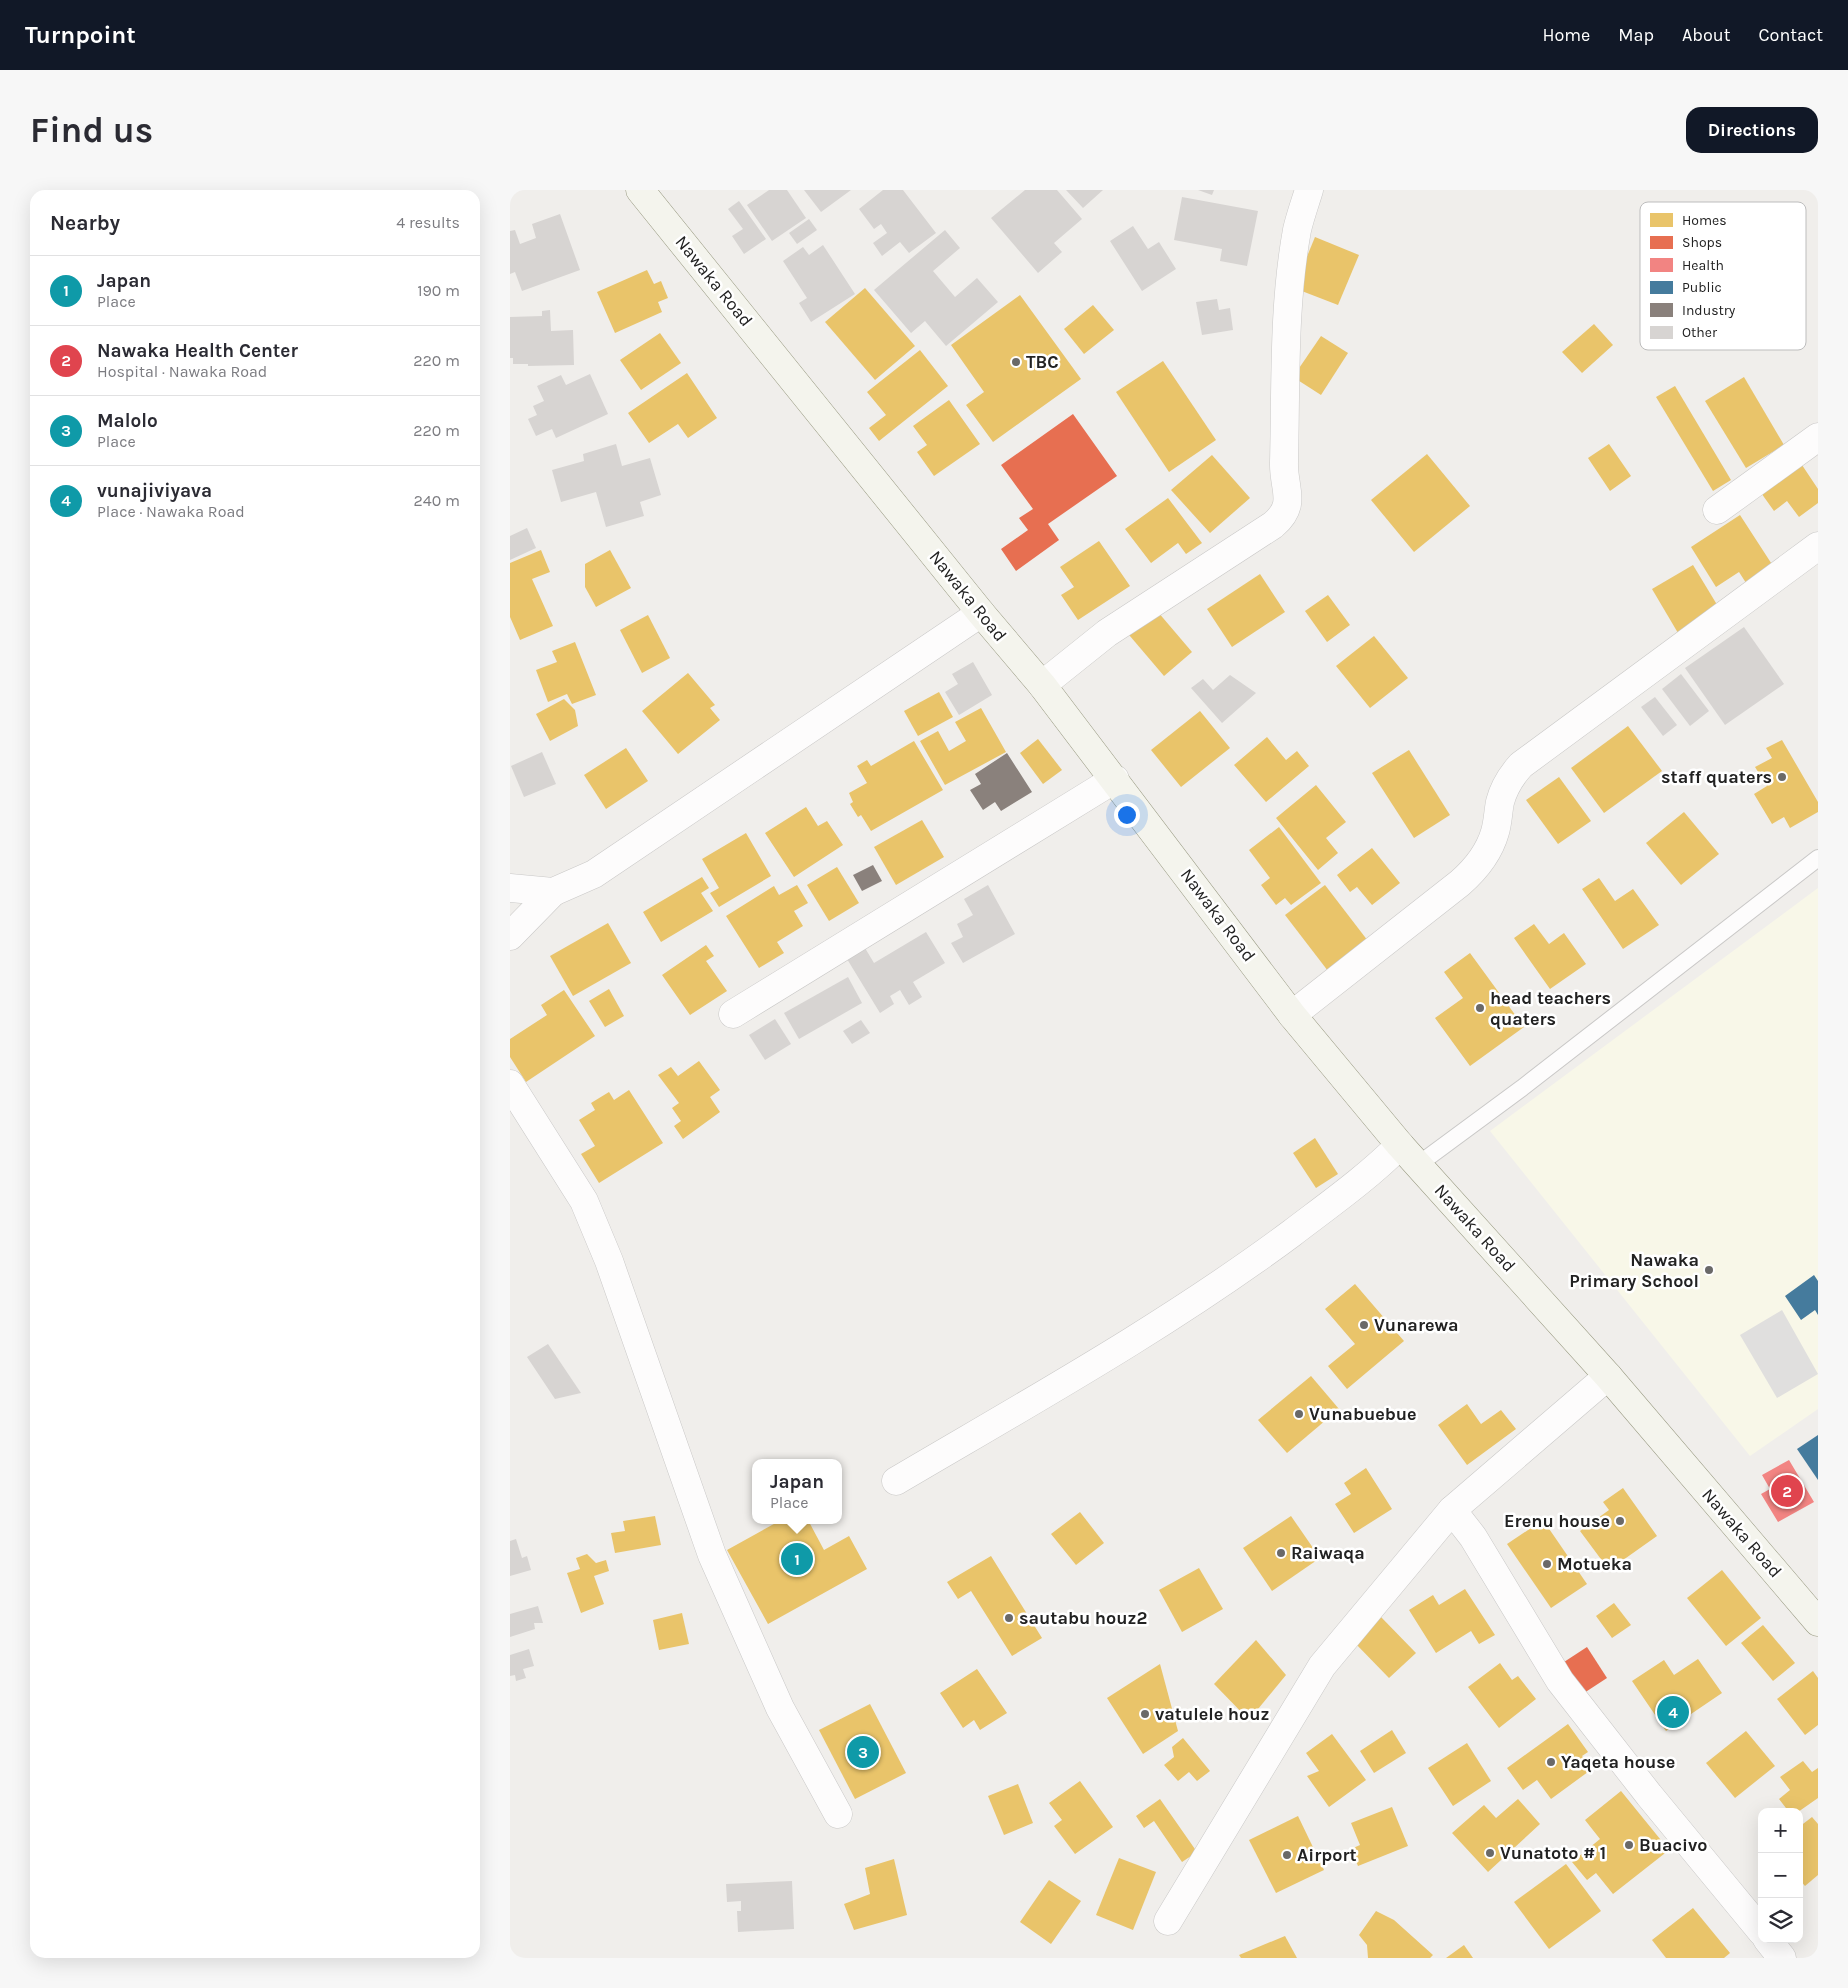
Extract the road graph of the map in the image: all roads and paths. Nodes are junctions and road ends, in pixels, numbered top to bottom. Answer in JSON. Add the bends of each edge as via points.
{"nodes":[{"id":1,"x":640,"y":190,"type":"edge"},
{"id":2,"x":1309,"y":190,"type":"edge"},
{"id":3,"x":1816,"y":443,"type":"edge"},
{"id":4,"x":1717,"y":510,"type":"dead end"},
{"id":5,"x":1818,"y":546,"type":"edge"},
{"id":6,"x":981,"y":613,"type":"junction"},
{"id":7,"x":1042,"y":685,"type":"junction"},
{"id":8,"x":1115,"y":779,"type":"junction"},
{"id":9,"x":1818,"y":858,"type":"edge"},
{"id":10,"x":510,"y":888,"type":"edge"},
{"id":11,"x":553,"y":892,"type":"junction"},
{"id":12,"x":510,"y":936,"type":"edge"},
{"id":13,"x":734,"y":1014,"type":"dead end"},
{"id":14,"x":1292,"y":1015,"type":"junction"},
{"id":15,"x":510,"y":1084,"type":"edge"},
{"id":16,"x":1400,"y":1145,"type":"junction"},
{"id":17,"x":1419,"y":1164,"type":"junction"},
{"id":18,"x":1608,"y":1376,"type":"junction"},
{"id":19,"x":896,"y":1482,"type":"dead end"},
{"id":20,"x":1452,"y":1510,"type":"junction"},
{"id":21,"x":1818,"y":1622,"type":"edge"},
{"id":22,"x":838,"y":1814,"type":"dead end"},
{"id":23,"x":1168,"y":1921,"type":"dead end"},
{"id":24,"x":1758,"y":1927,"type":"edge"},
{"id":25,"x":1770,"y":1943,"type":"edge"},
{"id":26,"x":1782,"y":1958,"type":"edge"}],
"edges":[{"from":1,"to":6,"type":"street","name":"Nawaka Road"},
{"from":2,"to":7,"type":"street","via":[[1298,230],[1287,315],[1284,471],[1288,497],[1284,516],[1107,633]]},
{"from":3,"to":4,"type":"street"},
{"from":5,"to":14,"type":"street","via":[[1521,765],[1504,789],[1495,834],[1475,869]]},
{"from":6,"to":7,"type":"street","name":"Nawaka Road"},
{"from":6,"to":11,"type":"street","via":[[594,874]]},
{"from":7,"to":8,"type":"street","name":"Nawaka Road"},
{"from":8,"to":13,"type":"street"},
{"from":8,"to":14,"type":"street","name":"Nawaka Road"},
{"from":9,"to":17,"type":"lane"},
{"from":10,"to":11,"type":"street"},
{"from":11,"to":12,"type":"street"},
{"from":14,"to":16,"type":"street","name":"Nawaka Road"},
{"from":15,"to":22,"type":"street","via":[[584,1201],[609,1261],[712,1555],[780,1708]]},
{"from":16,"to":17,"type":"street","name":"Nawaka Road"},
{"from":16,"to":19,"type":"street","via":[[1372,1172],[1244,1269],[1157,1327]]},
{"from":17,"to":18,"type":"street","name":"Nawaka Road"},
{"from":18,"to":20,"type":"street"},
{"from":18,"to":21,"type":"street","name":"Nawaka Road"},
{"from":20,"to":23,"type":"street","via":[[1322,1666]]},
{"from":20,"to":24,"type":"street","via":[[1473,1537],[1560,1680]]},
{"from":25,"to":26,"type":"street"}]}
